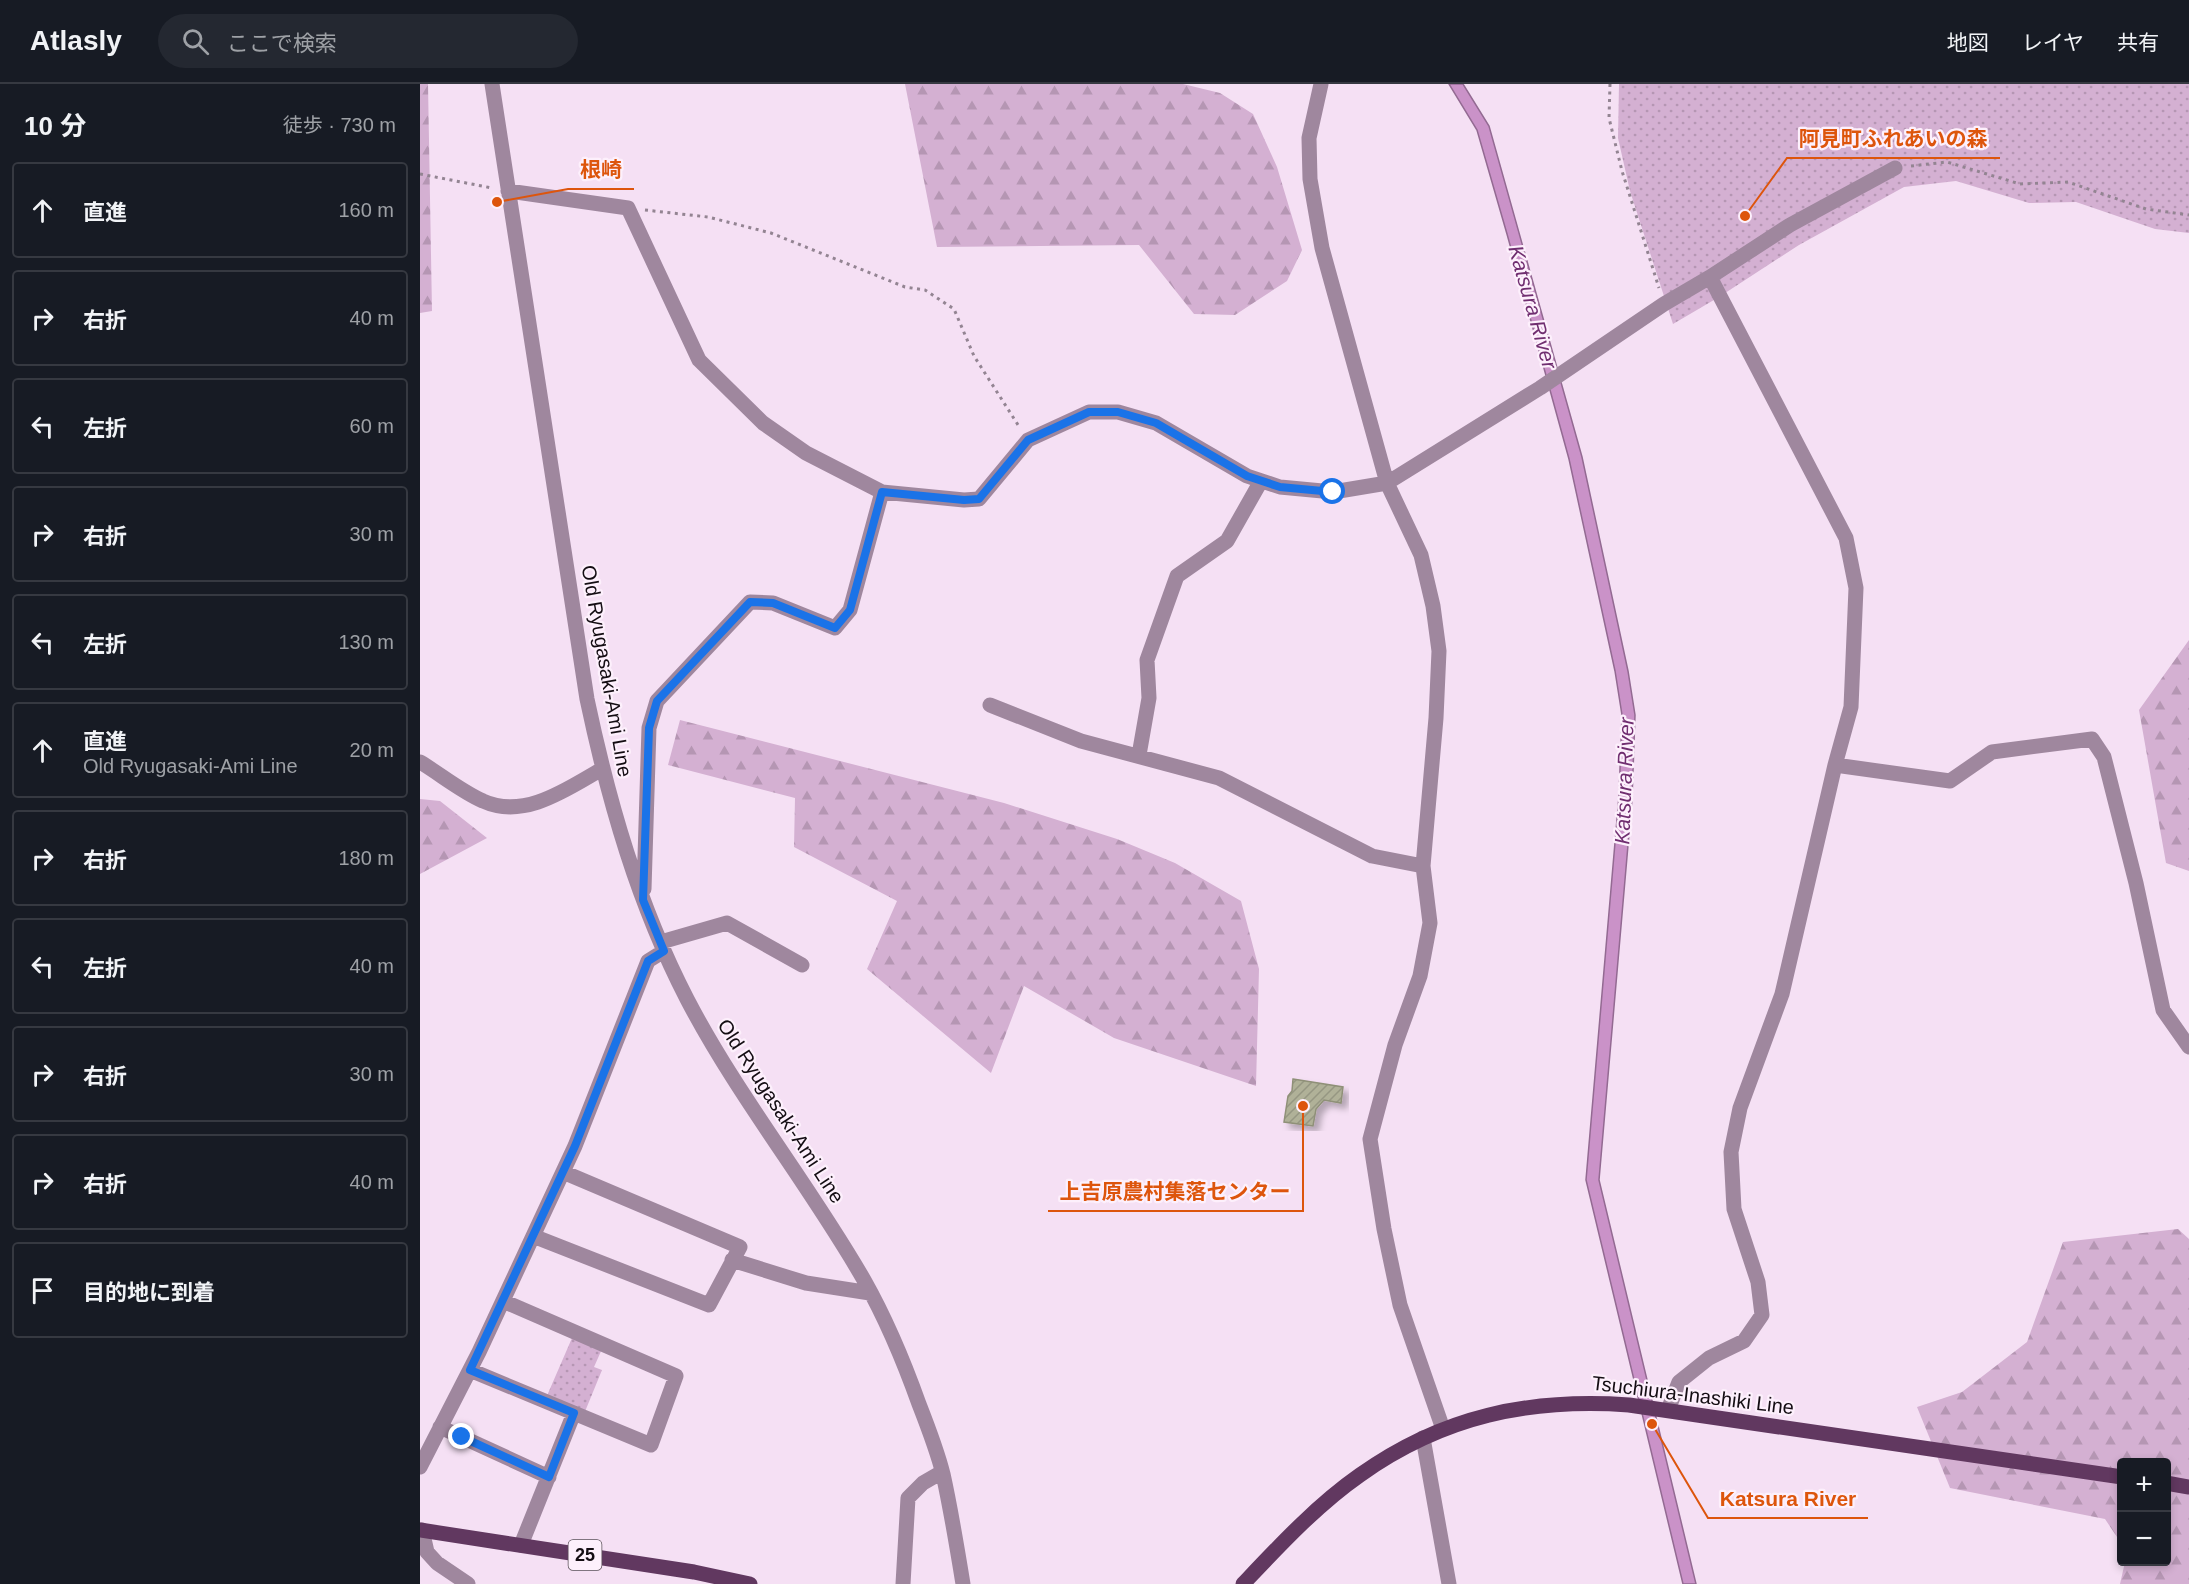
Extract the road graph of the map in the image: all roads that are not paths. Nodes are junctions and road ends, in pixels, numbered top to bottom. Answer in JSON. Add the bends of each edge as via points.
{"nodes":[{"id":1,"x":492,"y":84,"type":"edge"},
{"id":2,"x":1321,"y":84,"type":"edge"},
{"id":3,"x":1895,"y":168,"type":"road end"},
{"id":4,"x":508,"y":191,"type":"junction"},
{"id":5,"x":1710,"y":277,"type":"junction"},
{"id":6,"x":1261,"y":481,"type":"junction"},
{"id":7,"x":1387,"y":483,"type":"junction"},
{"id":8,"x":882,"y":492,"type":"junction"},
{"id":9,"x":990,"y":705,"type":"dead end"},
{"id":10,"x":1138,"y":755,"type":"junction"},
{"id":11,"x":420,"y":762,"type":"edge"},
{"id":12,"x":1835,"y":765,"type":"junction"},
{"id":13,"x":603,"y":769,"type":"junction"},
{"id":14,"x":1423,"y":866,"type":"junction"},
{"id":15,"x":643,"y":900,"type":"junction"},
{"id":16,"x":662,"y":947,"type":"junction"},
{"id":17,"x":802,"y":965,"type":"dead end"},
{"id":18,"x":2189,"y":1047,"type":"edge"},
{"id":19,"x":563,"y":1172,"type":"junction"},
{"id":20,"x":533,"y":1236,"type":"junction"},
{"id":21,"x":732,"y":1260,"type":"junction"},
{"id":22,"x":870,"y":1293,"type":"junction"},
{"id":23,"x":503,"y":1301,"type":"junction"},
{"id":24,"x":470,"y":1370,"type":"junction"},
{"id":25,"x":1668,"y":1410,"type":"junction"},
{"id":26,"x":574,"y":1413,"type":"junction"},
{"id":27,"x":440,"y":1427,"type":"junction"},
{"id":28,"x":1443,"y":1429,"type":"junction"},
{"id":29,"x":1423,"y":1438,"type":"junction"},
{"id":30,"x":420,"y":1467,"type":"edge"},
{"id":31,"x":942,"y":1472,"type":"junction"},
{"id":32,"x":2117,"y":1476,"type":"edge"},
{"id":33,"x":549,"y":1477,"type":"junction"},
{"id":34,"x":2171,"y":1484,"type":"edge"},
{"id":35,"x":2189,"y":1487,"type":"edge"},
{"id":36,"x":421,"y":1530,"type":"edge"},
{"id":37,"x":521,"y":1545,"type":"junction"},
{"id":38,"x":468,"y":1584,"type":"edge"},
{"id":39,"x":750,"y":1584,"type":"edge"},
{"id":40,"x":903,"y":1584,"type":"edge"},
{"id":41,"x":963,"y":1584,"type":"edge"},
{"id":42,"x":1243,"y":1584,"type":"edge"},
{"id":43,"x":1449,"y":1584,"type":"edge"}],
"edges":[{"from":1,"to":4,"type":"street","name":"Old Ryugasaki-Ami Line"},
{"from":2,"to":7,"type":"street","via":[[1310,138],[1310,179],[1322,248]]},
{"from":3,"to":5,"type":"street","via":[[1790,225]]},
{"from":4,"to":8,"type":"street","via":[[628,208],[699,360],[763,423],[806,453]]},
{"from":4,"to":13,"type":"street","name":"Old Ryugasaki-Ami Line","via":[[587,699]]},
{"from":5,"to":7,"type":"street"},
{"from":5,"to":12,"type":"street","via":[[1845,538],[1856,588],[1854,643],[1851,707]]},
{"from":6,"to":7,"type":"street","via":[[1280,487],[1333,492]]},
{"from":6,"to":8,"type":"street","via":[[1156,423],[1118,412],[1089,412],[1028,440],[979,499]]},
{"from":6,"to":10,"type":"street","via":[[1227,541],[1177,576],[1147,660],[1149,698]]},
{"from":7,"to":14,"type":"street","via":[[1421,555],[1439,651]]},
{"from":8,"to":15,"type":"street","via":[[850,610],[835,628],[773,603],[750,602],[657,701],[649,728]]},
{"from":9,"to":10,"type":"street","via":[[1081,741]]},
{"from":10,"to":14,"type":"street","via":[[1219,778],[1372,856]]},
{"from":11,"to":13,"type":"street","via":[[483,802],[505,806],[532,805]]},
{"from":12,"to":18,"type":"street","via":[[1950,781],[1992,752],[2092,739],[2104,757],[2163,1010]]},
{"from":12,"to":25,"type":"street","via":[[1782,994],[1740,1108],[1731,1152],[1734,1209],[1758,1282],[1762,1315],[1744,1341],[1709,1358],[1678,1382]]},
{"from":13,"to":15,"type":"street","name":"Old Ryugasaki-Ami Line"},
{"from":14,"to":28,"type":"street","via":[[1430,922],[1420,976],[1395,1045],[1370,1139],[1400,1305]]},
{"from":15,"to":16,"type":"street","name":"Old Ryugasaki-Ami Line"},
{"from":16,"to":17,"type":"street","via":[[727,923]]},
{"from":16,"to":19,"type":"street","via":[[648,961]]},
{"from":16,"to":22,"type":"street","name":"Old Ryugasaki-Ami Line","via":[[708,1036]]},
{"from":19,"to":20,"type":"street"},
{"from":19,"to":21,"type":"street","via":[[740,1247]]},
{"from":20,"to":21,"type":"street","via":[[709,1305]]},
{"from":20,"to":23,"type":"street"},
{"from":21,"to":22,"type":"street","via":[[806,1283]]},
{"from":22,"to":31,"type":"street","name":"Old Ryugasaki-Ami Line","via":[[912,1384]]},
{"from":23,"to":24,"type":"street"},
{"from":23,"to":26,"type":"street","via":[[676,1376],[651,1444]]},
{"from":24,"to":26,"type":"street"},
{"from":24,"to":27,"type":"street"},
{"from":25,"to":28,"type":"main road","name":"Tsuchiura-Inashiki Line","via":[[1589,1402],[1549,1404],[1516,1408]]},
{"from":25,"to":32,"type":"main road","name":"Tsuchiura-Inashiki Line"},
{"from":26,"to":33,"type":"street"},
{"from":27,"to":30,"type":"street"},
{"from":27,"to":33,"type":"street"},
{"from":28,"to":29,"type":"main road","name":"Tsuchiura-Inashiki Line"},
{"from":29,"to":42,"type":"main road","name":"Tsuchiura-Inashiki Line","via":[[1359,1475],[1324,1503]]},
{"from":29,"to":43,"type":"street"},
{"from":31,"to":40,"type":"street","via":[[908,1498]]},
{"from":31,"to":41,"type":"street","name":"Old Ryugasaki-Ami Line"},
{"from":33,"to":37,"type":"street"},
{"from":34,"to":35,"type":"main road"},
{"from":36,"to":37,"type":"main road","number":"25"},
{"from":36,"to":38,"type":"street","via":[[427,1552]]},
{"from":37,"to":39,"type":"main road","number":"25"}]}
